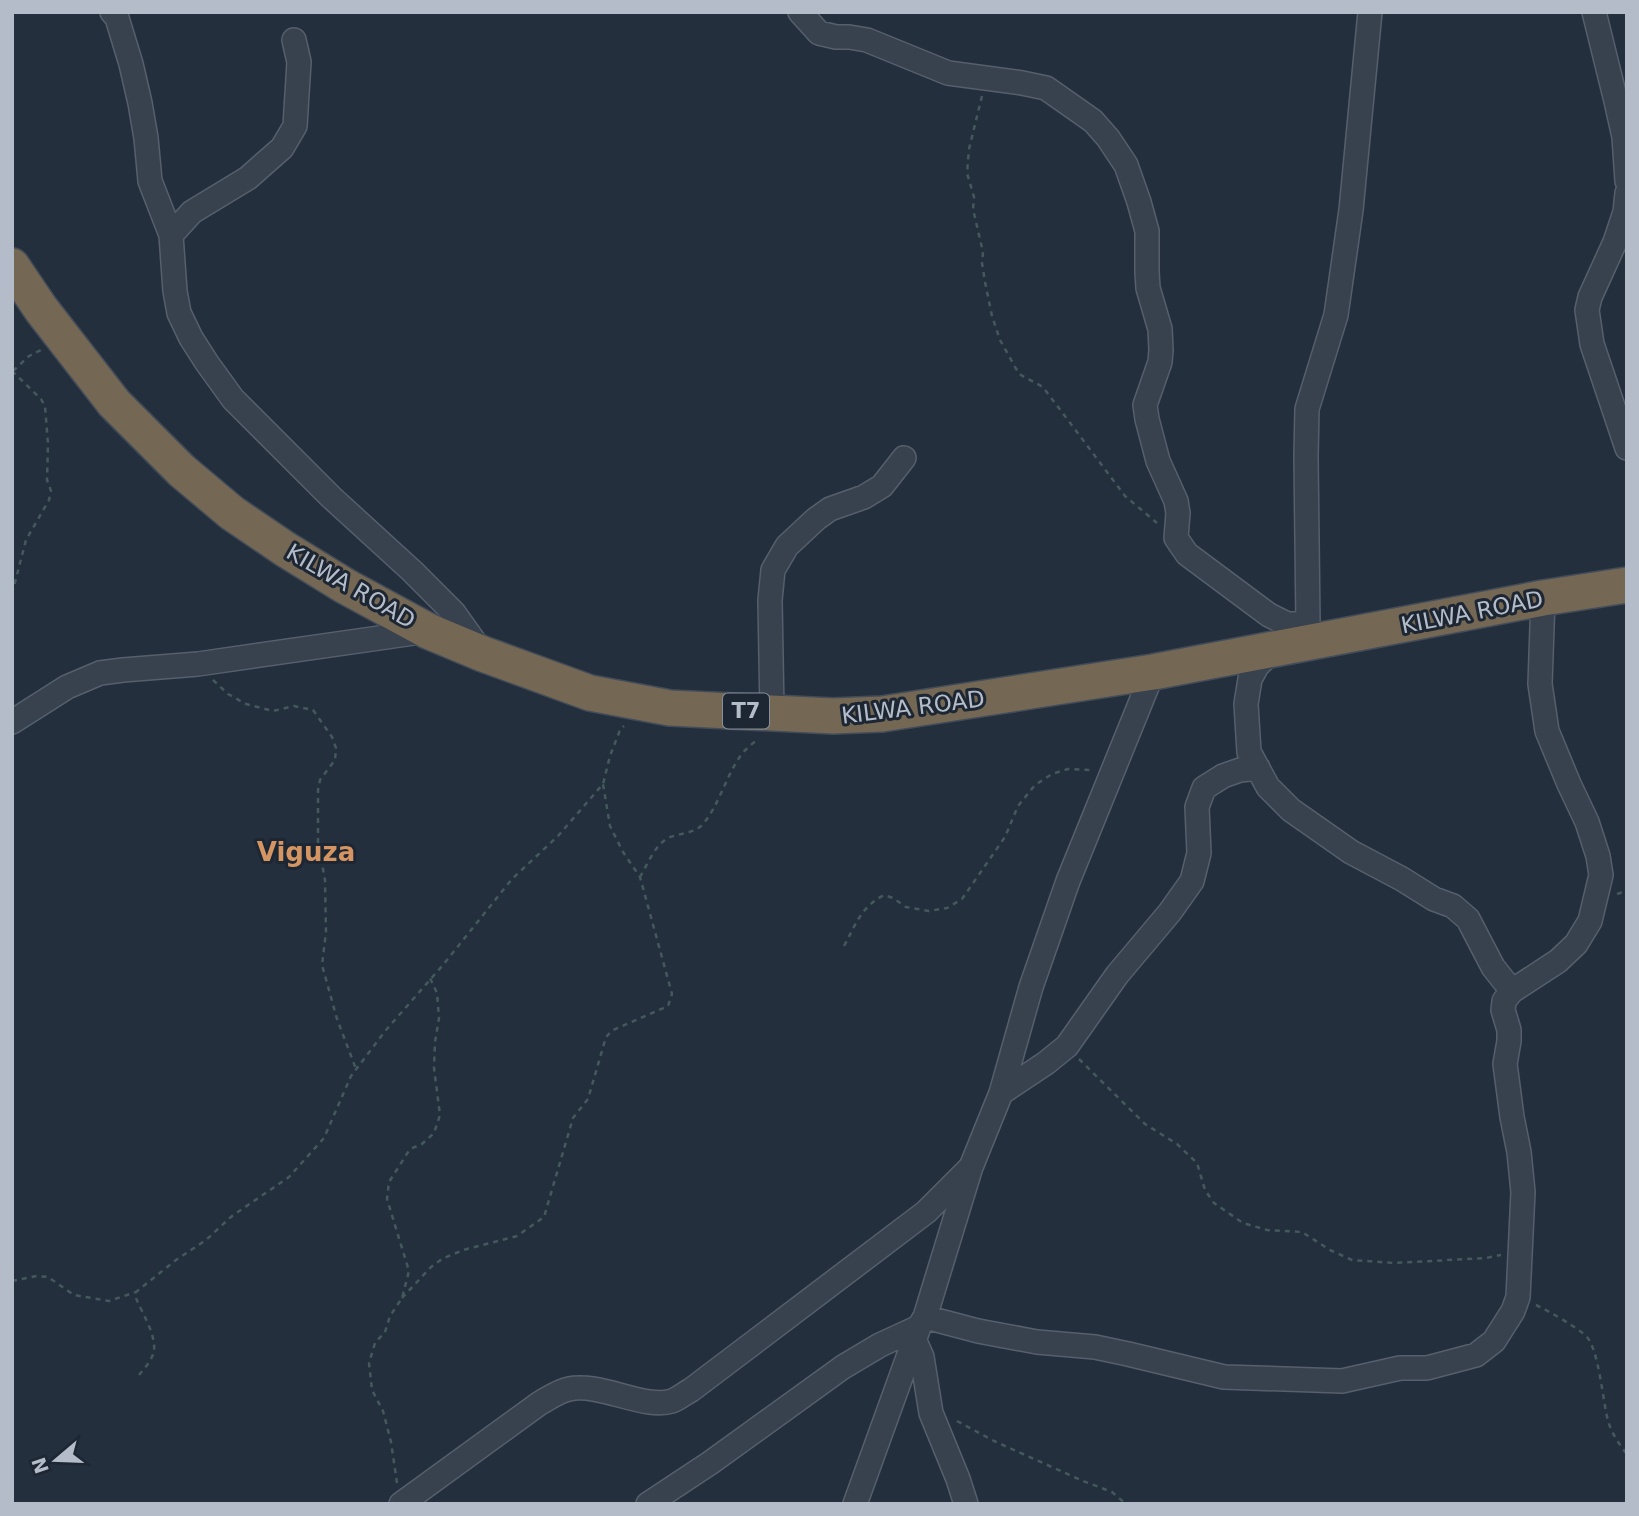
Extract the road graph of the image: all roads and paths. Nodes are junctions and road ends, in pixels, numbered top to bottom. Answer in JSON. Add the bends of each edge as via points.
{"nodes":[{"id":1,"x":112,"y":12,"type":"edge"},
{"id":2,"x":800,"y":12,"type":"edge"},
{"id":3,"x":1370,"y":12,"type":"edge"},
{"id":4,"x":1594,"y":12,"type":"edge"},
{"id":5,"x":294,"y":40,"type":"dead end"},
{"id":6,"x":987,"y":78,"type":"junction"},
{"id":7,"x":1625,"y":137,"type":"edge"},
{"id":8,"x":1627,"y":181,"type":"edge"},
{"id":9,"x":1627,"y":193,"type":"edge"},
{"id":10,"x":172,"y":235,"type":"junction"},
{"id":11,"x":12,"y":266,"type":"edge"},
{"id":12,"x":12,"y":370,"type":"edge"},
{"id":13,"x":1627,"y":449,"type":"edge"},
{"id":14,"x":904,"y":458,"type":"dead end"},
{"id":15,"x":1176,"y":538,"type":"junction"},
{"id":16,"x":1627,"y":585,"type":"edge"},
{"id":17,"x":12,"y":594,"type":"edge"},
{"id":18,"x":1544,"y":598,"type":"junction"},
{"id":19,"x":428,"y":631,"type":"junction"},
{"id":20,"x":1311,"y":633,"type":"junction"},
{"id":21,"x":1272,"y":651,"type":"junction"},
{"id":22,"x":483,"y":653,"type":"junction"},
{"id":23,"x":198,"y":664,"type":"junction"},
{"id":24,"x":1153,"y":672,"type":"junction"},
{"id":25,"x":646,"y":704,"type":"junction"},
{"id":26,"x":772,"y":712,"type":"junction"},
{"id":27,"x":12,"y":722,"type":"edge"},
{"id":28,"x":1258,"y":768,"type":"junction"},
{"id":29,"x":1112,"y":773,"type":"junction"},
{"id":30,"x":603,"y":784,"type":"junction"},
{"id":31,"x":640,"y":877,"type":"junction"},
{"id":32,"x":844,"y":947,"type":"dead end"},
{"id":33,"x":430,"y":978,"type":"junction"},
{"id":34,"x":1512,"y":991,"type":"junction"},
{"id":35,"x":1067,"y":1046,"type":"junction"},
{"id":36,"x":356,"y":1069,"type":"junction"},
{"id":37,"x":1001,"y":1093,"type":"junction"},
{"id":38,"x":971,"y":1167,"type":"junction"},
{"id":39,"x":1520,"y":1251,"type":"junction"},
{"id":40,"x":12,"y":1281,"type":"edge"},
{"id":41,"x":136,"y":1292,"type":"junction"},
{"id":42,"x":1518,"y":1297,"type":"junction"},
{"id":43,"x":402,"y":1298,"type":"junction"},
{"id":44,"x":920,"y":1328,"type":"junction"},
{"id":45,"x":139,"y":1375,"type":"dead end"},
{"id":46,"x":931,"y":1413,"type":"junction"},
{"id":47,"x":1627,"y":1454,"type":"edge"},
{"id":48,"x":399,"y":1497,"type":"edge"},
{"id":49,"x":648,"y":1504,"type":"edge"},
{"id":50,"x":855,"y":1504,"type":"edge"},
{"id":51,"x":966,"y":1504,"type":"edge"},
{"id":52,"x":1126,"y":1504,"type":"edge"}],
"edges":[{"from":1,"to":10,"type":"street","via":[[131,64],[150,181]]},
{"from":2,"to":6,"type":"street","via":[[819,33],[867,40],[948,73]]},
{"from":3,"to":20,"type":"street","via":[[1336,315],[1307,409]]},
{"from":4,"to":7,"type":"street"},
{"from":5,"to":10,"type":"street","via":[[299,62],[295,126],[282,148],[248,178],[192,212]]},
{"from":6,"to":15,"type":"path","via":[[967,173],[1000,340],[1020,374],[1043,387],[1125,496]]},
{"from":6,"to":15,"type":"street","via":[[1046,88],[1093,121],[1126,165],[1147,231],[1149,288],[1160,329],[1160,362],[1145,405],[1158,461],[1176,501]]},
{"from":7,"to":8,"type":"street"},
{"from":9,"to":13,"type":"street","via":[[1618,233],[1587,310],[1592,344]]},
{"from":10,"to":22,"type":"street","via":[[179,313],[233,399],[412,570],[454,613]]},
{"from":11,"to":19,"type":"highway","name":"KILWA ROAD","number":"T7","via":[[114,403],[182,471],[285,549]]},
{"from":12,"to":17,"type":"path","via":[[45,405],[51,491],[26,540]]},
{"from":14,"to":26,"type":"street","via":[[881,486],[816,519],[787,545],[773,569]]},
{"from":15,"to":20,"type":"street","via":[[1187,554],[1269,615]]},
{"from":16,"to":18,"type":"highway","name":"KILWA ROAD","number":"T7"},
{"from":18,"to":20,"type":"highway","name":"KILWA ROAD","number":"T7"},
{"from":18,"to":34,"type":"street","via":[[1540,684],[1547,732],[1587,822],[1601,874],[1590,921],[1576,944]]},
{"from":19,"to":22,"type":"highway","name":"KILWA ROAD","number":"T7"},
{"from":19,"to":23,"type":"street"},
{"from":20,"to":21,"type":"highway","name":"KILWA ROAD","number":"T7"},
{"from":21,"to":24,"type":"highway","name":"KILWA ROAD","number":"T7"},
{"from":21,"to":28,"type":"street","via":[[1250,679],[1246,704],[1249,752]]},
{"from":22,"to":25,"type":"highway","name":"KILWA ROAD","number":"T7","via":[[590,692]]},
{"from":23,"to":27,"type":"street","via":[[100,673],[67,687]]},
{"from":23,"to":36,"type":"path","via":[[228,694],[246,704],[273,711],[294,706],[313,710],[332,737],[335,760],[320,780],[317,808],[325,880],[321,965]]},
{"from":24,"to":26,"type":"highway","name":"KILWA ROAD","number":"T7","via":[[882,714]]},
{"from":24,"to":29,"type":"street"},
{"from":25,"to":26,"type":"highway","name":"KILWA ROAD","number":"T7"},
{"from":25,"to":30,"type":"path","via":[[620,730]]},
{"from":26,"to":31,"type":"path","via":[[759,737],[740,755],[701,827],[667,839]]},
{"from":28,"to":34,"type":"street","via":[[1268,788],[1291,810],[1352,852],[1453,906],[1468,919],[1493,967]]},
{"from":28,"to":35,"type":"street","via":[[1223,776],[1204,788],[1198,807],[1199,853],[1192,881]]},
{"from":29,"to":32,"type":"path","via":[[1068,769],[1035,785],[962,899],[929,911],[906,907],[884,895],[870,902]]},
{"from":29,"to":37,"type":"street","via":[[1068,881]]},
{"from":30,"to":31,"type":"path","via":[[610,826]]},
{"from":30,"to":33,"type":"path","via":[[512,879]]},
{"from":31,"to":43,"type":"path","via":[[672,994],[668,1006],[606,1037],[588,1100],[573,1118],[544,1217],[517,1236],[442,1259]]},
{"from":33,"to":36,"type":"path"},
{"from":33,"to":43,"type":"path","via":[[437,993],[439,1018],[434,1068],[440,1115],[434,1133],[410,1149],[397,1169],[387,1199],[409,1271]]},
{"from":34,"to":39,"type":"street","via":[[1503,1010],[1509,1030],[1505,1064],[1524,1192]]},
{"from":35,"to":37,"type":"street"},
{"from":35,"to":39,"type":"path","via":[[1144,1124],[1197,1163],[1214,1203],[1243,1223],[1302,1232],[1352,1260],[1394,1263],[1486,1258]]},
{"from":36,"to":41,"type":"path","via":[[324,1138],[289,1177]]},
{"from":37,"to":38,"type":"street"},
{"from":38,"to":44,"type":"street"},
{"from":38,"to":48,"type":"street","via":[[926,1212],[672,1401],[640,1400],[602,1390],[558,1392]]},
{"from":39,"to":42,"type":"street"},
{"from":40,"to":41,"type":"path","via":[[48,1276],[74,1295],[109,1301]]},
{"from":41,"to":45,"type":"path","via":[[154,1352]]},
{"from":42,"to":44,"type":"street","via":[[1493,1341],[1476,1355],[1342,1381],[1224,1377],[1106,1349],[978,1331]]},
{"from":42,"to":47,"type":"path","via":[[1547,1310],[1589,1339],[1609,1423]]},
{"from":43,"to":48,"type":"path","via":[[375,1343],[369,1363],[372,1390],[391,1442]]},
{"from":44,"to":46,"type":"street"},
{"from":44,"to":49,"type":"street","via":[[843,1367]]},
{"from":44,"to":50,"type":"street"},
{"from":46,"to":51,"type":"street"},
{"from":46,"to":52,"type":"path","via":[[1112,1492]]}]}
